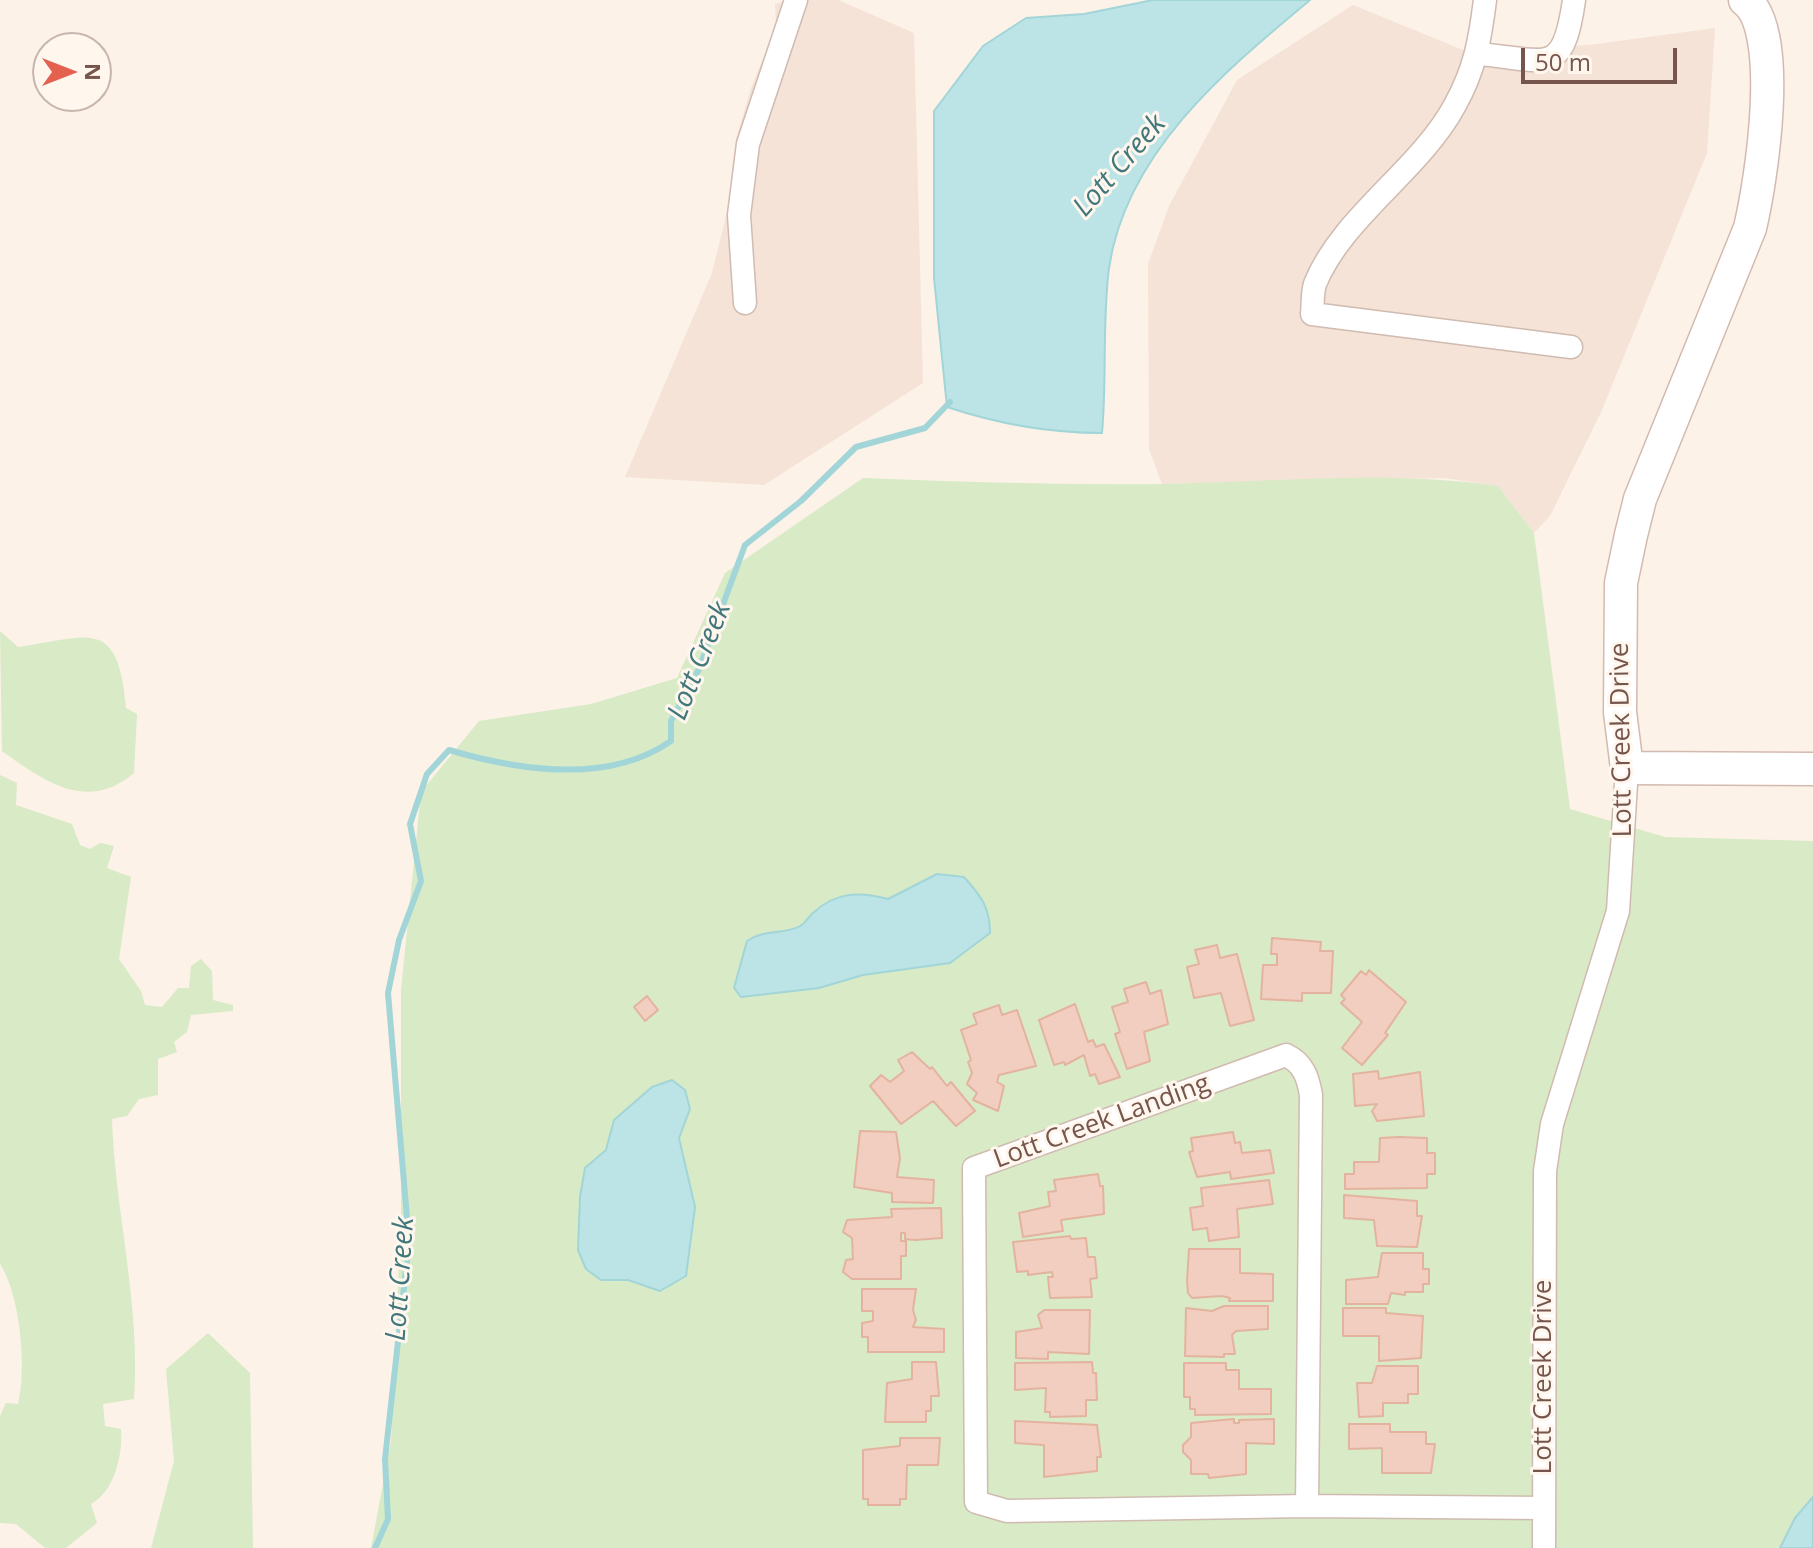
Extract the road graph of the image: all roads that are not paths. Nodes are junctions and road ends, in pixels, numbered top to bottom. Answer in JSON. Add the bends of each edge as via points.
{"nodes":[{"id":1,"x":796,"y":0,"type":"edge"},
{"id":2,"x":1485,"y":0,"type":"edge"},
{"id":3,"x":1574,"y":0,"type":"edge"},
{"id":4,"x":1748,"y":0,"type":"edge"},
{"id":5,"x":1479,"y":54,"type":"junction"},
{"id":6,"x":745,"y":303,"type":"dead end"},
{"id":7,"x":1571,"y":347,"type":"dead end"},
{"id":8,"x":1627,"y":768,"type":"junction"},
{"id":9,"x":1813,"y":769,"type":"edge"},
{"id":10,"x":1307,"y":1506,"type":"junction"},
{"id":11,"x":1544,"y":1508,"type":"junction"},
{"id":12,"x":1544,"y":1548,"type":"edge"}],
"edges":[{"from":1,"to":6,"type":"street","via":[[748,144],[739,215]]},
{"from":2,"to":5,"type":"street"},
{"from":3,"to":5,"type":"street","via":[[1568,40],[1560,54],[1545,60]]},
{"from":4,"to":8,"type":"street","name":"Lott Creek Drive","via":[[1763,28],[1761,182],[1750,228],[1640,499],[1631,535],[1621,583],[1620,712]]},
{"from":5,"to":7,"type":"street","via":[[1455,107],[1428,145],[1341,243],[1315,285],[1312,314]]},
{"from":8,"to":9,"type":"street"},
{"from":8,"to":11,"type":"street","name":"Lott Creek Drive","via":[[1618,911],[1552,1124],[1545,1171]]},
{"from":10,"to":10,"type":"street","name":"Lott Creek Landing","via":[[1007,1511],[976,1502],[974,1168],[1286,1055],[1296,1060],[1311,1095]]},
{"from":10,"to":11,"type":"street","name":"Lott Creek Landing"},
{"from":11,"to":12,"type":"street","name":"Lott Creek Drive"}]}
